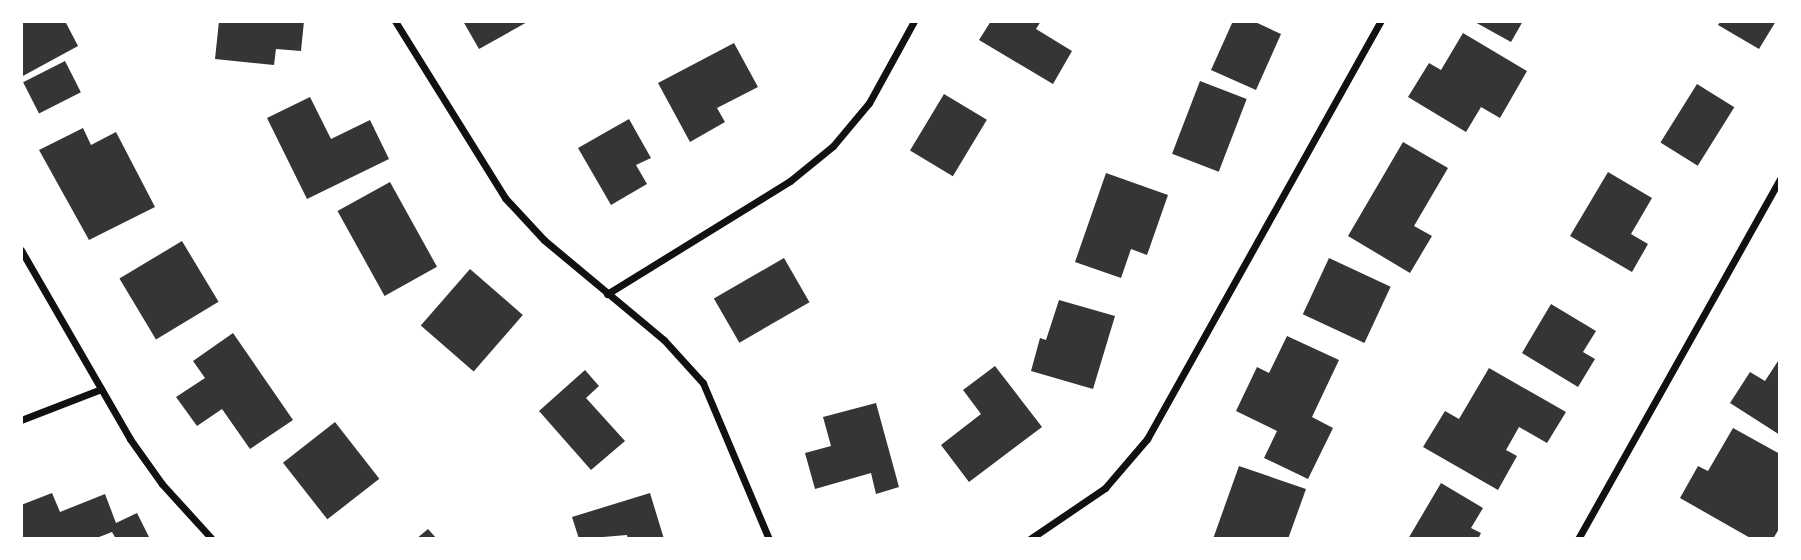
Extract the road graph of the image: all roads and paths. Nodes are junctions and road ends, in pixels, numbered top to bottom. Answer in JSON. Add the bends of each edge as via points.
{"nodes":[{"id":1,"x":395,"y":21,"type":"edge"},
{"id":2,"x":914,"y":21,"type":"edge"},
{"id":3,"x":1381,"y":21,"type":"edge"},
{"id":4,"x":1780,"y":178,"type":"edge"},
{"id":5,"x":21,"y":250,"type":"edge"},
{"id":6,"x":607,"y":294,"type":"junction"},
{"id":7,"x":101,"y":388,"type":"junction"},
{"id":8,"x":21,"y":420,"type":"edge"},
{"id":9,"x":212,"y":539,"type":"edge"},
{"id":10,"x":769,"y":539,"type":"edge"},
{"id":11,"x":1030,"y":539,"type":"edge"},
{"id":12,"x":1578,"y":539,"type":"edge"}],
"edges":[{"from":1,"to":6,"type":"street","via":[[505,198],[544,240]]},
{"from":2,"to":6,"type":"street","via":[[869,103],[833,146],[790,181]]},
{"from":3,"to":11,"type":"street","via":[[1147,439],[1105,488]]},
{"from":4,"to":12,"type":"street"},
{"from":5,"to":7,"type":"street"},
{"from":6,"to":10,"type":"street","via":[[664,340],[702,383]]},
{"from":7,"to":8,"type":"street"},
{"from":7,"to":9,"type":"street","via":[[162,484]]}]}
